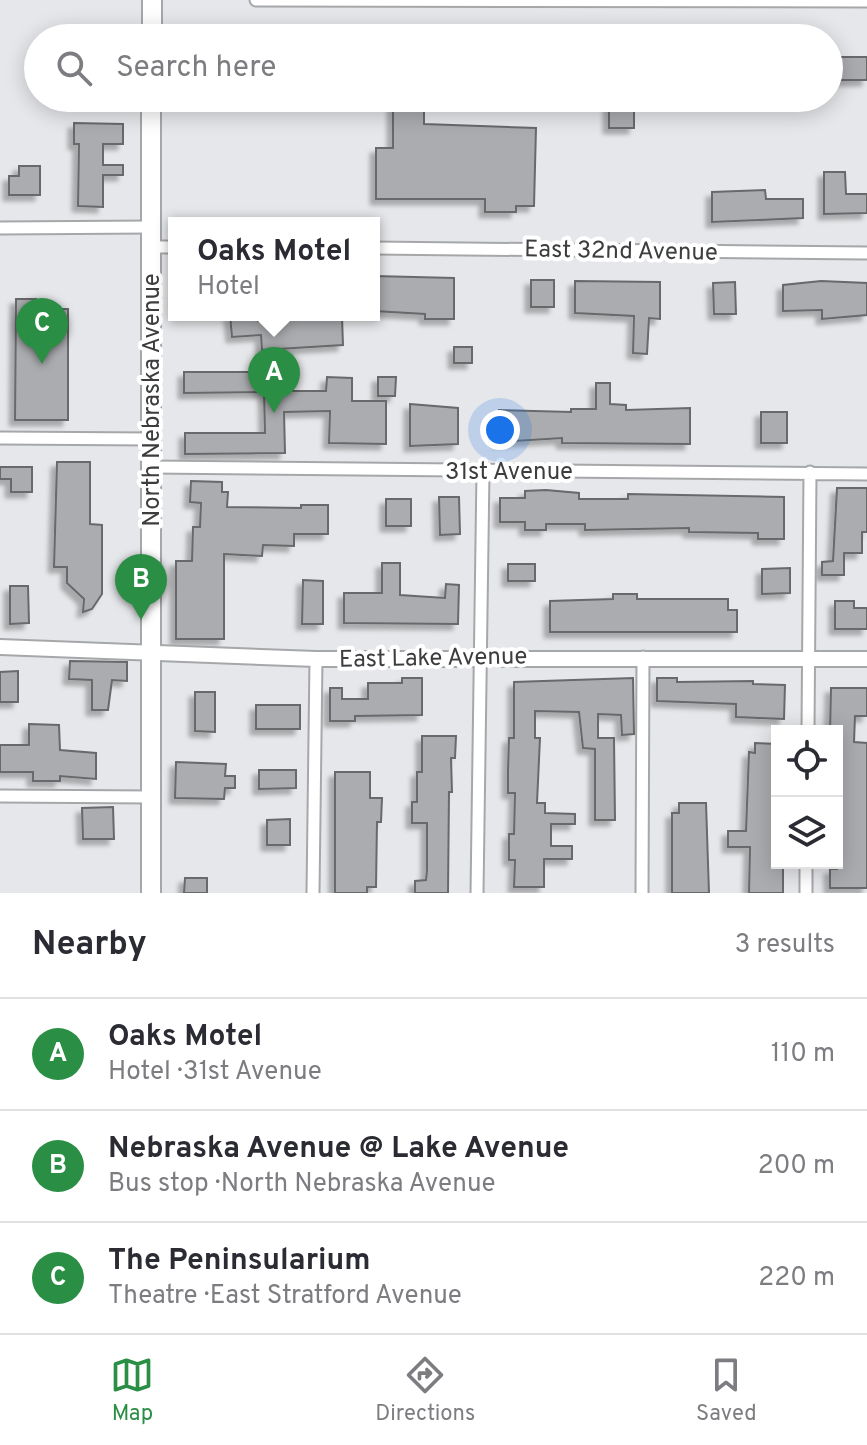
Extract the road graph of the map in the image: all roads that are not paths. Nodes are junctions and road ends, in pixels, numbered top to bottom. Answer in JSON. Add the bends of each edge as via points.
{"nodes":[{"id":1,"x":152,"y":0,"type":"edge"},
{"id":2,"x":256,"y":0,"type":"edge"},
{"id":3,"x":509,"y":0,"type":"edge"},
{"id":4,"x":867,"y":1,"type":"edge"},
{"id":5,"x":152,"y":24,"type":"edge"},
{"id":6,"x":151,"y":112,"type":"edge"},
{"id":7,"x":151,"y":227,"type":"junction"},
{"id":8,"x":0,"y":228,"type":"edge"},
{"id":9,"x":151,"y":247,"type":"junction"},
{"id":10,"x":168,"y":247,"type":"edge"},
{"id":11,"x":380,"y":248,"type":"edge"},
{"id":12,"x":867,"y":253,"type":"edge"},
{"id":13,"x":0,"y":438,"type":"edge"},
{"id":14,"x":151,"y":439,"type":"junction"},
{"id":15,"x":151,"y":467,"type":"junction"},
{"id":16,"x":483,"y":471,"type":"junction"},
{"id":17,"x":810,"y":472,"type":"junction"},
{"id":18,"x":867,"y":474,"type":"edge"},
{"id":19,"x":0,"y":647,"type":"edge"},
{"id":20,"x":151,"y":653,"type":"junction"},
{"id":21,"x":480,"y":656,"type":"junction"},
{"id":22,"x":643,"y":657,"type":"junction"},
{"id":23,"x":808,"y":658,"type":"junction"},
{"id":24,"x":316,"y":659,"type":"junction"},
{"id":25,"x":867,"y":659,"type":"edge"},
{"id":26,"x":808,"y":725,"type":"edge"},
{"id":27,"x":0,"y":796,"type":"edge"},
{"id":28,"x":151,"y":797,"type":"junction"},
{"id":29,"x":806,"y":869,"type":"edge"},
{"id":30,"x":151,"y":893,"type":"edge"},
{"id":31,"x":313,"y":893,"type":"edge"},
{"id":32,"x":477,"y":893,"type":"edge"},
{"id":33,"x":642,"y":893,"type":"edge"},
{"id":34,"x":806,"y":893,"type":"edge"}],
"edges":[{"from":1,"to":5,"type":"main road"},
{"from":2,"to":3,"type":"street"},
{"from":3,"to":4,"type":"street"},
{"from":6,"to":7,"type":"main road","name":"North Nebraska Avenue"},
{"from":7,"to":8,"type":"street"},
{"from":7,"to":9,"type":"main road","name":"North Nebraska Avenue"},
{"from":9,"to":10,"type":"street"},
{"from":9,"to":14,"type":"main road","name":"North Nebraska Avenue"},
{"from":11,"to":12,"type":"street","name":"East 32nd Avenue"},
{"from":13,"to":14,"type":"street"},
{"from":14,"to":15,"type":"main road","name":"North Nebraska Avenue"},
{"from":15,"to":16,"type":"street","name":"31st Avenue"},
{"from":15,"to":20,"type":"main road","name":"North Nebraska Avenue"},
{"from":16,"to":17,"type":"street","name":"31st Avenue"},
{"from":16,"to":21,"type":"street"},
{"from":17,"to":18,"type":"street","name":"31st Avenue"},
{"from":17,"to":23,"type":"street"},
{"from":19,"to":20,"type":"street","name":"East Lake Avenue"},
{"from":20,"to":24,"type":"street","name":"East Lake Avenue"},
{"from":20,"to":28,"type":"main road","name":"North Nebraska Avenue"},
{"from":21,"to":22,"type":"street","name":"East Lake Avenue"},
{"from":21,"to":24,"type":"street","name":"East Lake Avenue"},
{"from":21,"to":32,"type":"street"},
{"from":22,"to":23,"type":"street","name":"East Lake Avenue"},
{"from":22,"to":33,"type":"street"},
{"from":23,"to":25,"type":"street","name":"East Lake Avenue"},
{"from":23,"to":26,"type":"street"},
{"from":24,"to":31,"type":"street"},
{"from":27,"to":28,"type":"street"},
{"from":28,"to":30,"type":"main road","name":"North Nebraska Avenue"},
{"from":29,"to":34,"type":"street"}]}
